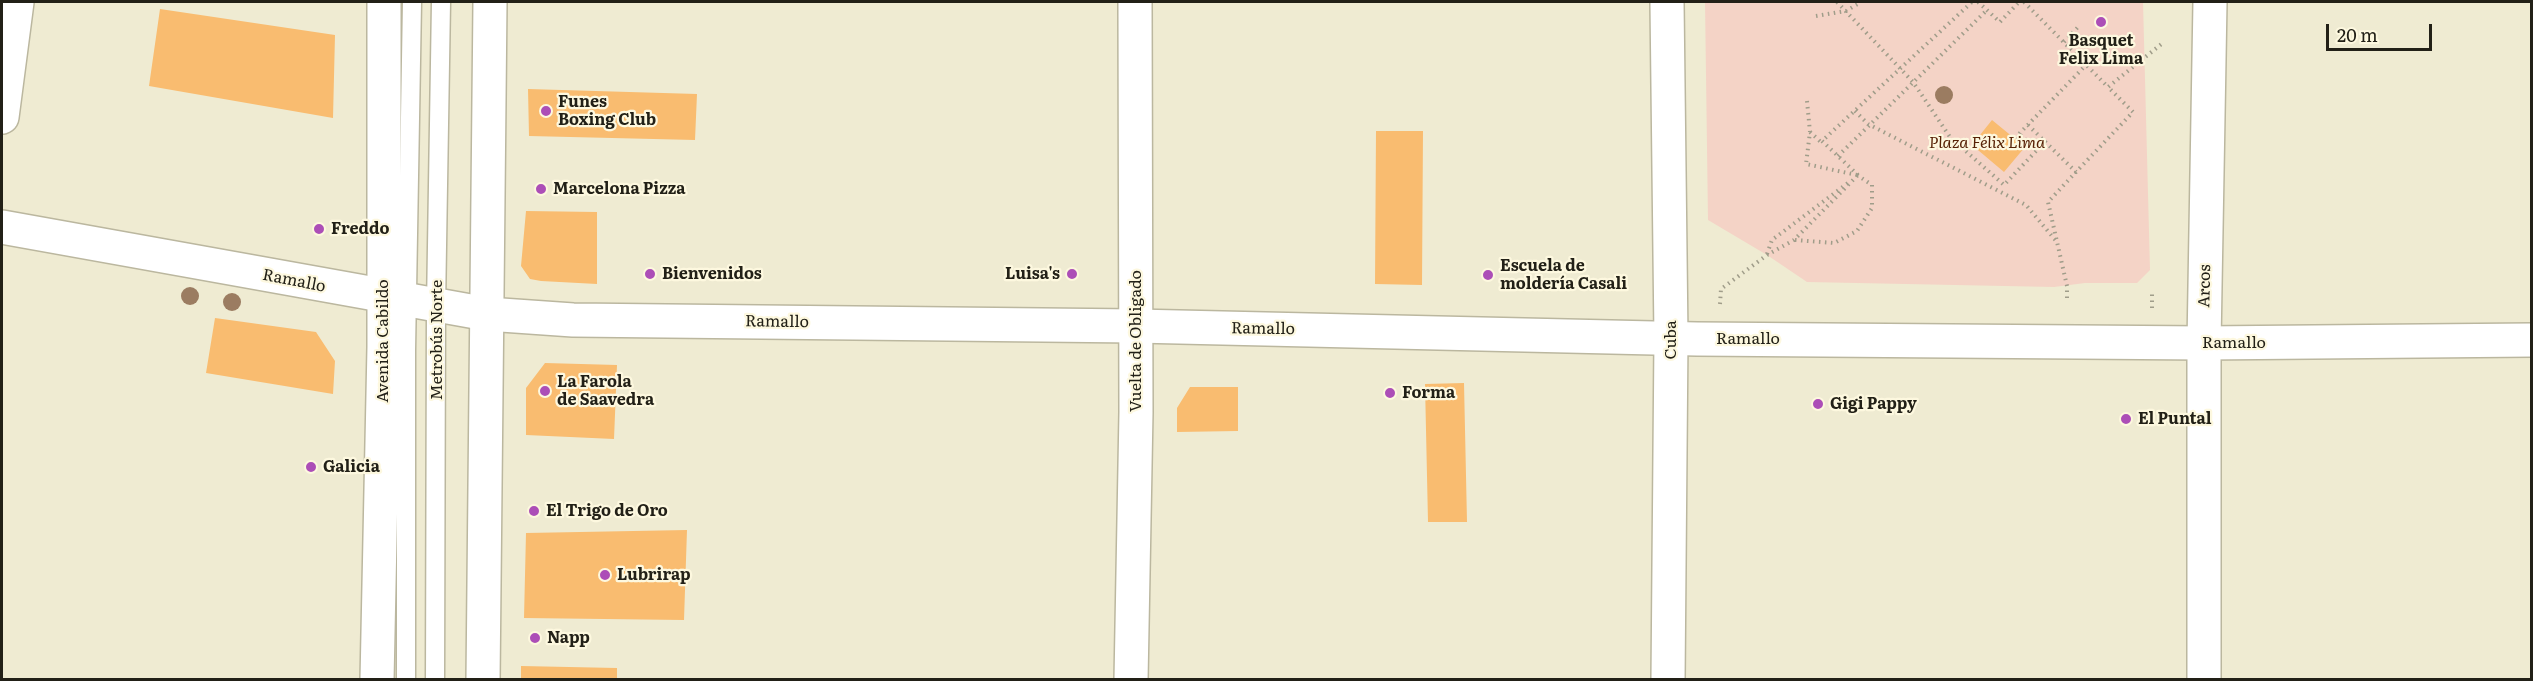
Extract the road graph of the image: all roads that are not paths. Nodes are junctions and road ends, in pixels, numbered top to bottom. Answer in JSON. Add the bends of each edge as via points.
{"nodes":[{"id":1,"x":17,"y":2,"type":"edge"},
{"id":2,"x":384,"y":2,"type":"edge"},
{"id":3,"x":412,"y":2,"type":"edge"},
{"id":4,"x":441,"y":2,"type":"edge"},
{"id":5,"x":490,"y":2,"type":"edge"},
{"id":6,"x":1135,"y":2,"type":"edge"},
{"id":7,"x":1667,"y":2,"type":"edge"},
{"id":8,"x":2210,"y":2,"type":"edge"},
{"id":9,"x":2,"y":117,"type":"edge"},
{"id":10,"x":2,"y":227,"type":"edge"},
{"id":11,"x":408,"y":302,"type":"junction"},
{"id":12,"x":487,"y":314,"type":"junction"},
{"id":13,"x":1136,"y":327,"type":"junction"},
{"id":14,"x":1671,"y":338,"type":"junction"},
{"id":15,"x":2532,"y":340,"type":"edge"},
{"id":16,"x":2204,"y":343,"type":"junction"},
{"id":17,"x":377,"y":680,"type":"edge"},
{"id":18,"x":406,"y":680,"type":"edge"},
{"id":19,"x":435,"y":680,"type":"edge"},
{"id":20,"x":483,"y":680,"type":"edge"},
{"id":21,"x":1131,"y":680,"type":"edge"},
{"id":22,"x":1668,"y":680,"type":"edge"},
{"id":23,"x":2204,"y":680,"type":"edge"}],
"edges":[{"from":1,"to":9,"type":"street"},
{"from":2,"to":11,"type":"street","name":"Avenida Cabildo"},
{"from":3,"to":11,"type":"lane","name":"Metrobús Norte"},
{"from":4,"to":11,"type":"lane","name":"Metrobús Norte"},
{"from":5,"to":12,"type":"street"},
{"from":6,"to":13,"type":"street","name":"Vuelta de Obligado"},
{"from":7,"to":14,"type":"street","name":"Cuba"},
{"from":8,"to":16,"type":"street","name":"Arcos"},
{"from":10,"to":11,"type":"street","name":"Ramallo"},
{"from":11,"to":12,"type":"street","name":"Ramallo"},
{"from":11,"to":17,"type":"street","name":"Avenida Cabildo"},
{"from":11,"to":18,"type":"lane","name":"Metrobús Norte"},
{"from":11,"to":19,"type":"lane","name":"Metrobús Norte"},
{"from":12,"to":13,"type":"street","name":"Ramallo","via":[[573,320]]},
{"from":12,"to":20,"type":"street"},
{"from":13,"to":14,"type":"street","name":"Ramallo"},
{"from":13,"to":21,"type":"street","name":"Vuelta de Obligado"},
{"from":14,"to":16,"type":"street","name":"Ramallo"},
{"from":14,"to":22,"type":"street","name":"Cuba"},
{"from":15,"to":16,"type":"street","name":"Ramallo"},
{"from":16,"to":23,"type":"street","name":"Arcos"}]}
